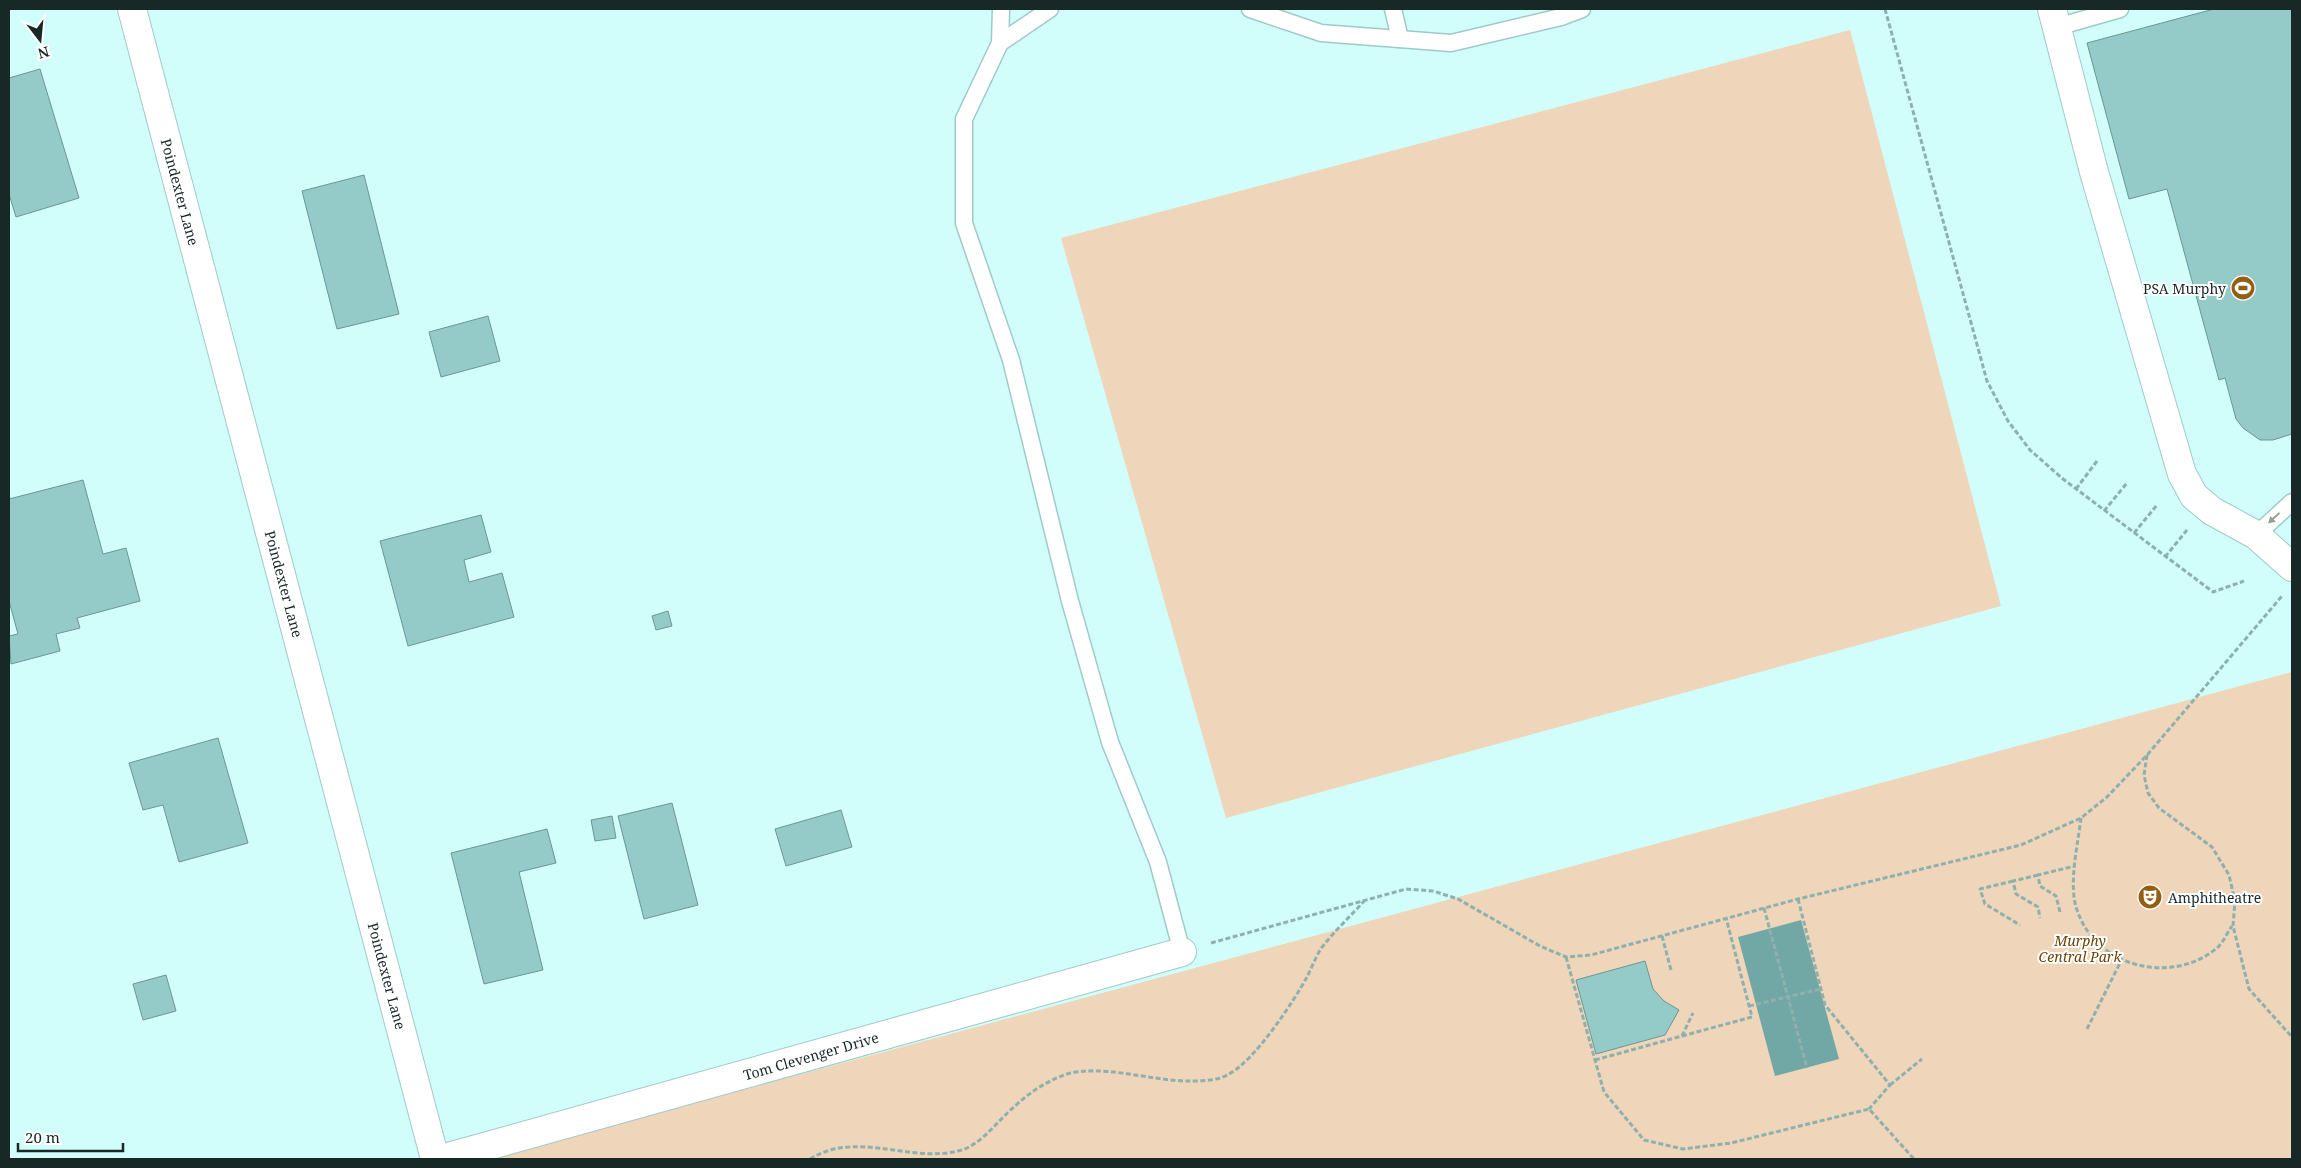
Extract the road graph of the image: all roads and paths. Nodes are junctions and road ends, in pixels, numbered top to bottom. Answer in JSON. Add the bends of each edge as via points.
{"nodes":[{"id":1,"x":132,"y":9,"type":"edge"},
{"id":2,"x":1001,"y":9,"type":"edge"},
{"id":3,"x":1050,"y":9,"type":"edge"},
{"id":4,"x":1250,"y":9,"type":"edge"},
{"id":5,"x":1393,"y":9,"type":"edge"},
{"id":6,"x":1582,"y":9,"type":"edge"},
{"id":7,"x":1885,"y":9,"type":"edge"},
{"id":8,"x":2120,"y":9,"type":"edge"},
{"id":9,"x":1560,"y":13,"type":"edge"},
{"id":10,"x":2054,"y":18,"type":"edge"},
{"id":11,"x":1400,"y":39,"type":"junction"},
{"id":12,"x":1000,"y":43,"type":"junction"},
{"id":13,"x":2097,"y":461,"type":"dead end"},
{"id":14,"x":2126,"y":483,"type":"dead end"},
{"id":15,"x":2076,"y":489,"type":"junction"},
{"id":16,"x":2292,"y":502,"type":"edge"},
{"id":17,"x":2157,"y":505,"type":"dead end"},
{"id":18,"x":2104,"y":510,"type":"junction"},
{"id":19,"x":2188,"y":529,"type":"dead end"},
{"id":20,"x":2134,"y":534,"type":"junction"},
{"id":21,"x":2256,"y":535,"type":"junction"},
{"id":22,"x":2165,"y":557,"type":"junction"},
{"id":23,"x":2290,"y":579,"type":"edge"},
{"id":24,"x":2244,"y":581,"type":"dead end"},
{"id":25,"x":2148,"y":754,"type":"junction"},
{"id":26,"x":2082,"y":818,"type":"junction"},
{"id":27,"x":2075,"y":866,"type":"junction"},
{"id":28,"x":2038,"y":875,"type":"junction"},
{"id":29,"x":2013,"y":881,"type":"junction"},
{"id":30,"x":1366,"y":899,"type":"junction"},
{"id":31,"x":1798,"y":899,"type":"junction"},
{"id":32,"x":1764,"y":908,"type":"junction"},
{"id":33,"x":2060,"y":912,"type":"dead end"},
{"id":34,"x":1726,"y":918,"type":"junction"},
{"id":35,"x":2040,"y":918,"type":"dead end"},
{"id":36,"x":2020,"y":925,"type":"dead end"},
{"id":37,"x":2233,"y":926,"type":"junction"},
{"id":38,"x":1662,"y":936,"type":"junction"},
{"id":39,"x":1182,"y":952,"type":"junction"},
{"id":40,"x":1566,"y":957,"type":"junction"},
{"id":41,"x":2122,"y":959,"type":"junction"},
{"id":42,"x":1672,"y":970,"type":"dead end"},
{"id":43,"x":1821,"y":989,"type":"junction"},
{"id":44,"x":1788,"y":997,"type":"junction"},
{"id":45,"x":1749,"y":1006,"type":"junction"},
{"id":46,"x":1693,"y":1014,"type":"dead end"},
{"id":47,"x":2087,"y":1029,"type":"dead end"},
{"id":48,"x":1682,"y":1036,"type":"junction"},
{"id":49,"x":2292,"y":1037,"type":"edge"},
{"id":50,"x":1922,"y":1059,"type":"dead end"},
{"id":51,"x":1595,"y":1060,"type":"junction"},
{"id":52,"x":1806,"y":1068,"type":"dead end"},
{"id":53,"x":1890,"y":1085,"type":"junction"},
{"id":54,"x":1870,"y":1109,"type":"junction"},
{"id":55,"x":435,"y":1159,"type":"edge"},
{"id":56,"x":441,"y":1159,"type":"edge"},
{"id":57,"x":810,"y":1159,"type":"edge"},
{"id":58,"x":1914,"y":1159,"type":"edge"}],
"edges":[{"from":1,"to":55,"type":"street","name":"Poindexter Lane"},
{"from":2,"to":12,"type":"lane"},
{"from":3,"to":12,"type":"lane"},
{"from":4,"to":11,"type":"lane","via":[[1322,33]]},
{"from":5,"to":11,"type":"lane"},
{"from":6,"to":9,"type":"lane"},
{"from":7,"to":15,"type":"path","via":[[1987,381],[2008,422],[2030,450]]},
{"from":8,"to":10,"type":"lane"},
{"from":9,"to":11,"type":"lane","via":[[1451,43]]},
{"from":10,"to":21,"type":"street","via":[[2094,172],[2182,474],[2194,496],[2206,506]]},
{"from":12,"to":39,"type":"lane","via":[[964,119],[964,223],[1011,360],[1070,600],[1110,742],[1158,862]]},
{"from":13,"to":15,"type":"path"},
{"from":14,"to":18,"type":"path"},
{"from":15,"to":18,"type":"path"},
{"from":16,"to":21,"type":"lane","one_way":true},
{"from":17,"to":20,"type":"path"},
{"from":18,"to":20,"type":"path"},
{"from":19,"to":22,"type":"path"},
{"from":20,"to":22,"type":"path"},
{"from":21,"to":23,"type":"street"},
{"from":22,"to":24,"type":"path","via":[[2213,592]]},
{"from":23,"to":25,"type":"path"},
{"from":25,"to":26,"type":"path"},
{"from":25,"to":37,"type":"path","via":[[2144,775],[2148,793],[2158,808],[2212,847],[2229,875],[2235,901]]},
{"from":26,"to":27,"type":"path"},
{"from":26,"to":31,"type":"path","via":[[2021,846]]},
{"from":27,"to":28,"type":"path"},
{"from":27,"to":41,"type":"path","via":[[2076,910],[2086,930],[2099,945]]},
{"from":28,"to":29,"type":"path"},
{"from":28,"to":33,"type":"path","via":[[2040,886],[2056,896]]},
{"from":29,"to":35,"type":"path","via":[[2016,894],[2038,907]]},
{"from":29,"to":36,"type":"path","via":[[1980,889],[1985,904]]},
{"from":30,"to":39,"type":"path"},
{"from":30,"to":40,"type":"path","via":[[1406,889],[1433,891],[1458,899],[1540,946]]},
{"from":30,"to":57,"type":"path","via":[[1320,950],[1306,979],[1255,1052],[1228,1075],[1187,1082],[1072,1072],[1034,1090],[996,1126],[960,1151],[917,1153],[872,1146],[843,1146]]},
{"from":31,"to":32,"type":"path"},
{"from":31,"to":43,"type":"path"},
{"from":32,"to":34,"type":"path"},
{"from":32,"to":44,"type":"path"},
{"from":34,"to":38,"type":"path"},
{"from":34,"to":45,"type":"path"},
{"from":37,"to":41,"type":"path","via":[[2218,947],[2177,966],[2159,969]]},
{"from":37,"to":49,"type":"path","via":[[2249,989]]},
{"from":38,"to":40,"type":"path","via":[[1592,955]]},
{"from":38,"to":42,"type":"path"},
{"from":39,"to":56,"type":"street","name":"Tom Clevenger Drive"},
{"from":40,"to":51,"type":"path"},
{"from":41,"to":47,"type":"path"},
{"from":43,"to":44,"type":"path"},
{"from":43,"to":53,"type":"path","via":[[1825,1005]]},
{"from":44,"to":45,"type":"path"},
{"from":44,"to":52,"type":"path"},
{"from":45,"to":48,"type":"path","via":[[1752,1017]]},
{"from":46,"to":48,"type":"path"},
{"from":48,"to":51,"type":"path"},
{"from":50,"to":53,"type":"path"},
{"from":51,"to":54,"type":"path","via":[[1604,1092],[1644,1140],[1683,1150],[1732,1144]]},
{"from":53,"to":54,"type":"path"},
{"from":54,"to":58,"type":"path"}]}
